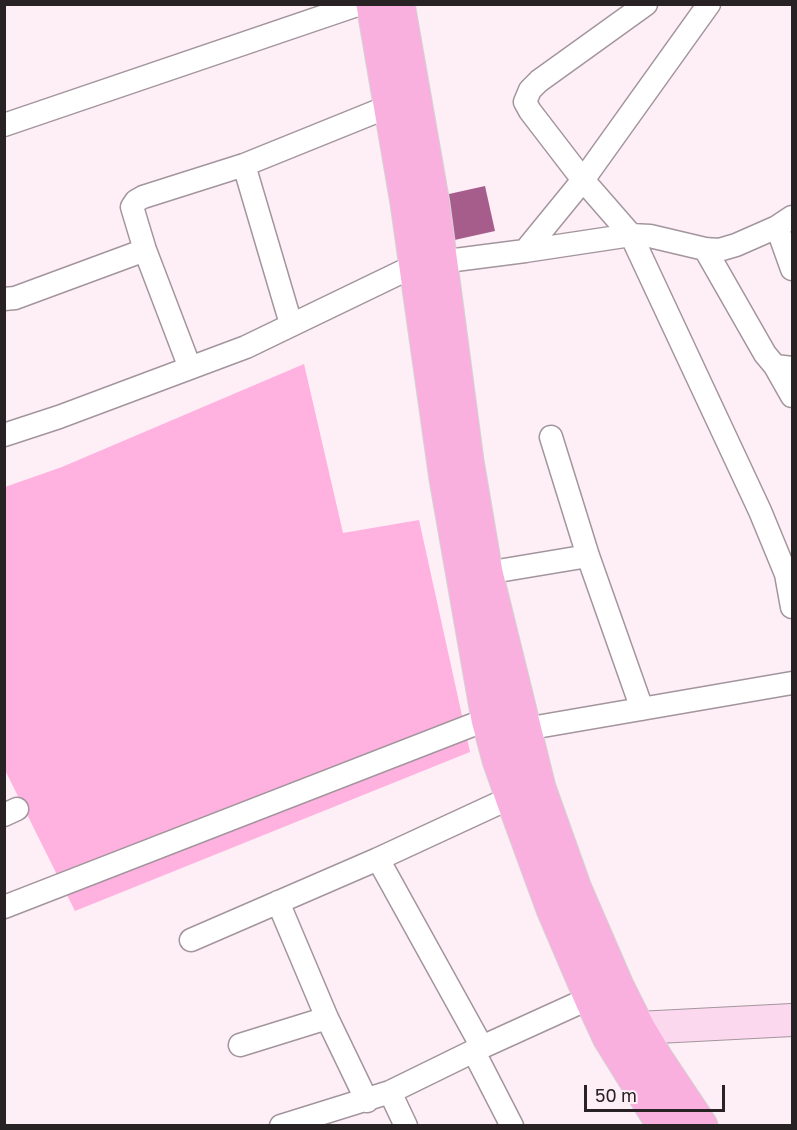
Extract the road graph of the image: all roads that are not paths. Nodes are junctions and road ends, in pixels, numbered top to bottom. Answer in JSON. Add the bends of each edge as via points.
{"nodes":[{"id":1,"x":360,"y":4,"type":"edge"},
{"id":2,"x":373,"y":4,"type":"edge"},
{"id":3,"x":398,"y":4,"type":"edge"},
{"id":4,"x":646,"y":4,"type":"edge"},
{"id":5,"x":697,"y":8,"type":"edge"},
{"id":6,"x":390,"y":106,"type":"junction"},
{"id":7,"x":4,"y":125,"type":"edge"},
{"id":8,"x":244,"y":165,"type":"junction"},
{"id":9,"x":583,"y":180,"type":"junction"},
{"id":10,"x":785,"y":222,"type":"edge"},
{"id":11,"x":632,"y":235,"type":"junction"},
{"id":12,"x":705,"y":249,"type":"junction"},
{"id":13,"x":145,"y":250,"type":"junction"},
{"id":14,"x":525,"y":251,"type":"junction"},
{"id":15,"x":428,"y":263,"type":"junction"},
{"id":16,"x":792,"y":269,"type":"edge"},
{"id":17,"x":4,"y":299,"type":"edge"},
{"id":18,"x":291,"y":324,"type":"junction"},
{"id":19,"x":784,"y":367,"type":"edge"},
{"id":20,"x":190,"y":368,"type":"junction"},
{"id":21,"x":792,"y":396,"type":"edge"},
{"id":22,"x":4,"y":435,"type":"edge"},
{"id":23,"x":551,"y":437,"type":"dead end"},
{"id":24,"x":588,"y":556,"type":"junction"},
{"id":25,"x":486,"y":573,"type":"junction"},
{"id":26,"x":792,"y":607,"type":"edge"},
{"id":27,"x":792,"y":683,"type":"edge"},
{"id":28,"x":642,"y":709,"type":"junction"},
{"id":29,"x":488,"y":719,"type":"junction"},
{"id":30,"x":523,"y":721,"type":"junction"},
{"id":31,"x":512,"y":797,"type":"junction"},
{"id":32,"x":378,"y":859,"type":"junction"},
{"id":33,"x":278,"y":902,"type":"junction"},
{"id":34,"x":4,"y":907,"type":"edge"},
{"id":35,"x":191,"y":940,"type":"dead end"},
{"id":36,"x":604,"y":992,"type":"junction"},
{"id":37,"x":327,"y":1018,"type":"junction"},
{"id":38,"x":792,"y":1020,"type":"edge"},
{"id":39,"x":623,"y":1033,"type":"junction"},
{"id":40,"x":240,"y":1045,"type":"dead end"},
{"id":41,"x":478,"y":1049,"type":"junction"},
{"id":42,"x":390,"y":1092,"type":"junction"},
{"id":43,"x":366,"y":1101,"type":"junction"},
{"id":44,"x":281,"y":1125,"type":"edge"},
{"id":45,"x":406,"y":1125,"type":"edge"},
{"id":46,"x":512,"y":1125,"type":"edge"},
{"id":47,"x":664,"y":1125,"type":"edge"},
{"id":48,"x":701,"y":1125,"type":"edge"}],
"edges":[{"from":1,"to":7,"type":"street"},
{"from":2,"to":6,"type":"main road"},
{"from":3,"to":15,"type":"main road","via":[[433,204]]},
{"from":4,"to":9,"type":"street","via":[[539,81],[525,102]]},
{"from":5,"to":9,"type":"street"},
{"from":6,"to":8,"type":"street"},
{"from":6,"to":15,"type":"main road"},
{"from":8,"to":13,"type":"street","via":[[136,201],[133,214]]},
{"from":8,"to":18,"type":"street"},
{"from":9,"to":11,"type":"street"},
{"from":9,"to":14,"type":"street"},
{"from":10,"to":12,"type":"street","via":[[736,245]]},
{"from":10,"to":16,"type":"street"},
{"from":11,"to":12,"type":"street"},
{"from":11,"to":14,"type":"street"},
{"from":11,"to":26,"type":"street","via":[[760,511],[786,574]]},
{"from":12,"to":19,"type":"street","via":[[751,332]]},
{"from":13,"to":17,"type":"street"},
{"from":13,"to":20,"type":"street"},
{"from":14,"to":15,"type":"street"},
{"from":15,"to":18,"type":"street"},
{"from":15,"to":25,"type":"main road"},
{"from":15,"to":29,"type":"main road","via":[[446,479]]},
{"from":18,"to":20,"type":"street","via":[[246,347]]},
{"from":19,"to":21,"type":"street"},
{"from":20,"to":22,"type":"street"},
{"from":23,"to":24,"type":"street"},
{"from":24,"to":25,"type":"street"},
{"from":24,"to":28,"type":"street"},
{"from":25,"to":30,"type":"main road"},
{"from":27,"to":28,"type":"street"},
{"from":28,"to":30,"type":"street"},
{"from":29,"to":30,"type":"street"},
{"from":29,"to":31,"type":"main road"},
{"from":29,"to":34,"type":"street"},
{"from":30,"to":36,"type":"main road","via":[[539,788],[575,889]]},
{"from":31,"to":32,"type":"street"},
{"from":31,"to":36,"type":"main road","via":[[553,909]]},
{"from":32,"to":33,"type":"street"},
{"from":32,"to":41,"type":"street"},
{"from":33,"to":35,"type":"street"},
{"from":33,"to":37,"type":"street"},
{"from":36,"to":39,"type":"main road"},
{"from":36,"to":41,"type":"street"},
{"from":37,"to":40,"type":"street"},
{"from":37,"to":43,"type":"street"},
{"from":38,"to":39,"type":"street"},
{"from":39,"to":47,"type":"main road"},
{"from":39,"to":48,"type":"main road"},
{"from":41,"to":42,"type":"street"},
{"from":41,"to":46,"type":"street"},
{"from":42,"to":43,"type":"street"},
{"from":42,"to":45,"type":"street"},
{"from":43,"to":44,"type":"street"}]}
